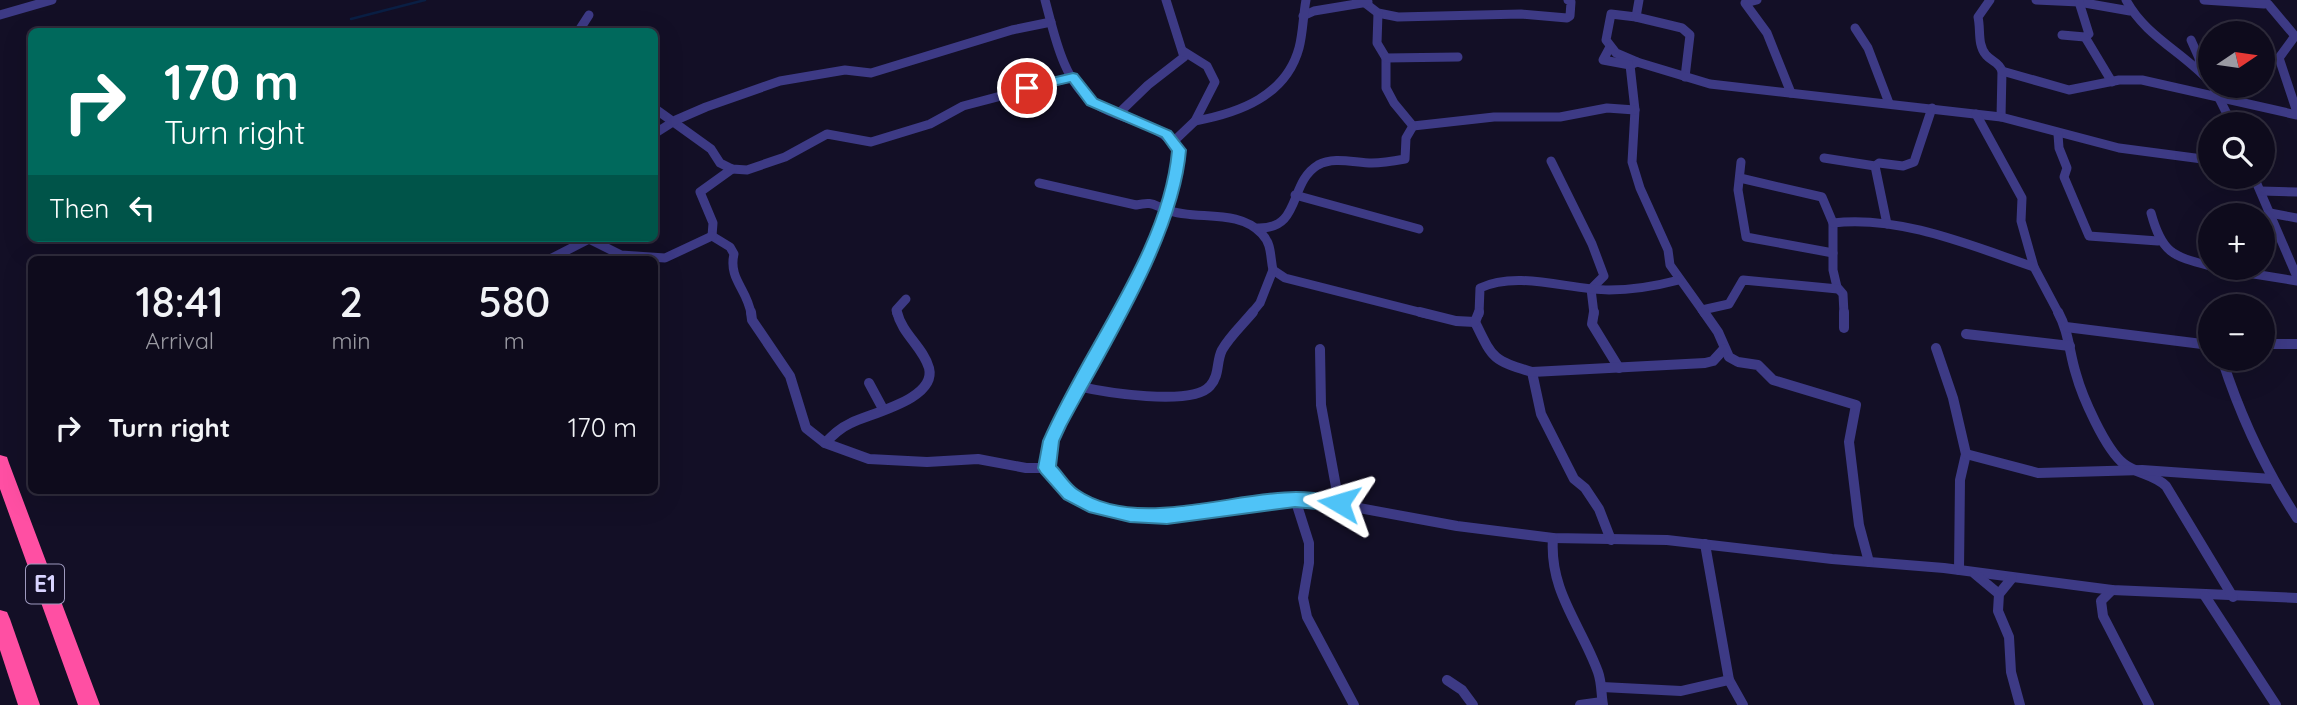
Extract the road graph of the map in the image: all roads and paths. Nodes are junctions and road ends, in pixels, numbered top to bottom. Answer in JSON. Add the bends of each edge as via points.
{"nodes":[{"id":1,"x":52,"y":0,"type":"edge"},
{"id":2,"x":1045,"y":0,"type":"edge"},
{"id":3,"x":1166,"y":0,"type":"edge"},
{"id":4,"x":1306,"y":0,"type":"edge"},
{"id":5,"x":1568,"y":0,"type":"edge"},
{"id":6,"x":1639,"y":0,"type":"edge"},
{"id":7,"x":1757,"y":0,"type":"edge"},
{"id":8,"x":1990,"y":0,"type":"edge"},
{"id":9,"x":2036,"y":0,"type":"edge"},
{"id":10,"x":2126,"y":0,"type":"edge"},
{"id":11,"x":2203,"y":0,"type":"edge"},
{"id":12,"x":1368,"y":2,"type":"edge"},
{"id":13,"x":2079,"y":2,"type":"junction"},
{"id":14,"x":2265,"y":2,"type":"edge"},
{"id":15,"x":2130,"y":11,"type":"junction"},
{"id":16,"x":1378,"y":13,"type":"junction"},
{"id":17,"x":0,"y":15,"type":"edge"},
{"id":18,"x":589,"y":15,"type":"dead end"},
{"id":19,"x":1303,"y":16,"type":"junction"},
{"id":20,"x":1636,"y":17,"type":"junction"},
{"id":21,"x":1051,"y":22,"type":"junction"},
{"id":22,"x":581,"y":28,"type":"edge"},
{"id":23,"x":1856,"y":28,"type":"dead end"},
{"id":24,"x":2062,"y":35,"type":"dead end"},
{"id":25,"x":2085,"y":37,"type":"junction"},
{"id":26,"x":2191,"y":40,"type":"dead end"},
{"id":27,"x":1610,"y":47,"type":"junction"},
{"id":28,"x":1183,"y":51,"type":"junction"},
{"id":29,"x":2198,"y":56,"type":"edge"},
{"id":30,"x":1458,"y":57,"type":"dead end"},
{"id":31,"x":1386,"y":58,"type":"junction"},
{"id":32,"x":1633,"y":63,"type":"junction"},
{"id":33,"x":2198,"y":66,"type":"edge"},
{"id":34,"x":2002,"y":71,"type":"junction"},
{"id":35,"x":1073,"y":77,"type":"junction"},
{"id":36,"x":1685,"y":77,"type":"junction"},
{"id":37,"x":2112,"y":82,"type":"junction"},
{"id":38,"x":1791,"y":93,"type":"junction"},
{"id":39,"x":2198,"y":93,"type":"edge"},
{"id":40,"x":2221,"y":98,"type":"joint"},
{"id":41,"x":1889,"y":103,"type":"junction"},
{"id":42,"x":1932,"y":108,"type":"junction"},
{"id":43,"x":1635,"y":110,"type":"junction"},
{"id":44,"x":658,"y":111,"type":"edge"},
{"id":45,"x":2227,"y":112,"type":"edge"},
{"id":46,"x":1118,"y":114,"type":"junction"},
{"id":47,"x":1976,"y":114,"type":"junction"},
{"id":48,"x":2297,"y":114,"type":"edge"},
{"id":49,"x":2001,"y":117,"type":"junction"},
{"id":50,"x":674,"y":121,"type":"junction"},
{"id":51,"x":1195,"y":121,"type":"junction"},
{"id":52,"x":1413,"y":126,"type":"junction"},
{"id":53,"x":658,"y":131,"type":"edge"},
{"id":54,"x":2058,"y":134,"type":"junction"},
{"id":55,"x":1174,"y":141,"type":"junction"},
{"id":56,"x":1824,"y":158,"type":"dead end"},
{"id":57,"x":2198,"y":158,"type":"edge"},
{"id":58,"x":1552,"y":161,"type":"dead end"},
{"id":59,"x":1741,"y":162,"type":"dead end"},
{"id":60,"x":1875,"y":166,"type":"junction"},
{"id":61,"x":732,"y":169,"type":"junction"},
{"id":62,"x":1740,"y":178,"type":"junction"},
{"id":63,"x":1039,"y":184,"type":"dead end"},
{"id":64,"x":2260,"y":191,"type":"joint"},
{"id":65,"x":2297,"y":193,"type":"edge"},
{"id":66,"x":1294,"y":195,"type":"junction"},
{"id":67,"x":2265,"y":203,"type":"edge"},
{"id":68,"x":1165,"y":210,"type":"junction"},
{"id":69,"x":2151,"y":213,"type":"dead end"},
{"id":70,"x":2275,"y":214,"type":"edge"},
{"id":71,"x":2297,"y":218,"type":"edge"},
{"id":72,"x":1833,"y":223,"type":"junction"},
{"id":73,"x":1887,"y":224,"type":"junction"},
{"id":74,"x":2275,"y":225,"type":"edge"},
{"id":75,"x":1258,"y":228,"type":"junction"},
{"id":76,"x":1419,"y":229,"type":"dead end"},
{"id":77,"x":712,"y":236,"type":"junction"},
{"id":78,"x":2158,"y":241,"type":"junction"},
{"id":79,"x":583,"y":242,"type":"edge"},
{"id":80,"x":595,"y":242,"type":"edge"},
{"id":81,"x":1833,"y":253,"type":"junction"},
{"id":82,"x":556,"y":256,"type":"edge"},
{"id":83,"x":636,"y":256,"type":"edge"},
{"id":84,"x":658,"y":258,"type":"edge"},
{"id":85,"x":2198,"y":262,"type":"edge"},
{"id":86,"x":2034,"y":267,"type":"junction"},
{"id":87,"x":1273,"y":270,"type":"junction"},
{"id":88,"x":2275,"y":276,"type":"edge"},
{"id":89,"x":2297,"y":279,"type":"edge"},
{"id":90,"x":1679,"y":280,"type":"junction"},
{"id":91,"x":1591,"y":289,"type":"junction"},
{"id":92,"x":1838,"y":289,"type":"junction"},
{"id":93,"x":906,"y":299,"type":"dead end"},
{"id":94,"x":1702,"y":310,"type":"junction"},
{"id":95,"x":1475,"y":322,"type":"junction"},
{"id":96,"x":2066,"y":327,"type":"junction"},
{"id":97,"x":1844,"y":328,"type":"dead end"},
{"id":98,"x":1966,"y":334,"type":"dead end"},
{"id":99,"x":2275,"y":344,"type":"edge"},
{"id":100,"x":2297,"y":344,"type":"edge"},
{"id":101,"x":2070,"y":346,"type":"junction"},
{"id":102,"x":2198,"y":346,"type":"edge"},
{"id":103,"x":1936,"y":348,"type":"dead end"},
{"id":104,"x":1320,"y":349,"type":"dead end"},
{"id":105,"x":1724,"y":349,"type":"junction"},
{"id":106,"x":1619,"y":368,"type":"junction"},
{"id":107,"x":2226,"y":371,"type":"edge"},
{"id":108,"x":1532,"y":372,"type":"junction"},
{"id":109,"x":869,"y":383,"type":"dead end"},
{"id":110,"x":1077,"y":386,"type":"junction"},
{"id":111,"x":883,"y":409,"type":"junction"},
{"id":112,"x":825,"y":443,"type":"junction"},
{"id":113,"x":1966,"y":454,"type":"junction"},
{"id":114,"x":0,"y":463,"type":"edge"},
{"id":115,"x":1047,"y":468,"type":"junction"},
{"id":116,"x":2141,"y":470,"type":"junction"},
{"id":117,"x":2272,"y":479,"type":"junction"},
{"id":118,"x":1295,"y":499,"type":"junction"},
{"id":119,"x":1339,"y":503,"type":"junction"},
{"id":120,"x":2297,"y":518,"type":"edge"},
{"id":121,"x":1553,"y":538,"type":"junction"},
{"id":122,"x":1611,"y":540,"type":"junction"},
{"id":123,"x":1705,"y":544,"type":"junction"},
{"id":124,"x":1959,"y":557,"type":"junction"},
{"id":125,"x":1869,"y":562,"type":"junction"},
{"id":126,"x":1959,"y":570,"type":"junction"},
{"id":127,"x":1973,"y":572,"type":"junction"},
{"id":128,"x":2012,"y":578,"type":"junction"},
{"id":129,"x":2112,"y":590,"type":"junction"},
{"id":130,"x":1999,"y":594,"type":"junction"},
{"id":131,"x":2205,"y":596,"type":"junction"},
{"id":132,"x":2233,"y":597,"type":"junction"},
{"id":133,"x":2297,"y":598,"type":"edge"},
{"id":134,"x":0,"y":619,"type":"edge"},
{"id":135,"x":1447,"y":680,"type":"dead end"},
{"id":136,"x":1729,"y":680,"type":"junction"},
{"id":137,"x":1602,"y":687,"type":"junction"},
{"id":138,"x":1602,"y":703,"type":"edge"},
{"id":139,"x":29,"y":705,"type":"edge"},
{"id":140,"x":89,"y":705,"type":"edge"},
{"id":141,"x":1354,"y":705,"type":"edge"},
{"id":142,"x":1473,"y":705,"type":"edge"},
{"id":143,"x":1580,"y":705,"type":"edge"},
{"id":144,"x":1743,"y":705,"type":"edge"},
{"id":145,"x":2020,"y":705,"type":"edge"},
{"id":146,"x":2149,"y":705,"type":"edge"},
{"id":147,"x":2276,"y":705,"type":"edge"}],
"edges":[{"from":1,"to":17,"type":"street"},
{"from":2,"to":21,"type":"street"},
{"from":3,"to":28,"type":"street"},
{"from":4,"to":19,"type":"street"},
{"from":5,"to":16,"type":"street","via":[[1567,18]]},
{"from":6,"to":20,"type":"street"},
{"from":7,"to":38,"type":"street","via":[[1745,4],[1765,29]]},
{"from":8,"to":34,"type":"street","via":[[1978,17],[1979,37],[1986,55]]},
{"from":9,"to":13,"type":"street"},
{"from":10,"to":15,"type":"street"},
{"from":11,"to":14,"type":"street"},
{"from":12,"to":16,"type":"street"},
{"from":12,"to":19,"type":"street"},
{"from":13,"to":15,"type":"street"},
{"from":13,"to":25,"type":"street","via":[[2088,25]]},
{"from":14,"to":48,"type":"street","via":[[2295,36],[2279,58]]},
{"from":15,"to":33,"type":"street","via":[[2141,25]]},
{"from":16,"to":31,"type":"street","via":[[1377,43]]},
{"from":18,"to":22,"type":"street"},
{"from":19,"to":51,"type":"street","via":[[1298,51],[1283,80],[1267,97],[1216,118]]},
{"from":20,"to":27,"type":"street","via":[[1611,14],[1606,40]]},
{"from":20,"to":36,"type":"street","via":[[1682,27],[1690,36]]},
{"from":21,"to":35,"type":"street"},
{"from":21,"to":50,"type":"street","via":[[871,73],[845,70],[780,81]]},
{"from":23,"to":41,"type":"street"},
{"from":24,"to":25,"type":"street"},
{"from":25,"to":37,"type":"street"},
{"from":26,"to":29,"type":"street"},
{"from":27,"to":32,"type":"street"},
{"from":27,"to":32,"type":"street","via":[[1603,60]]},
{"from":28,"to":46,"type":"street","via":[[1182,60]]},
{"from":28,"to":51,"type":"street","via":[[1213,70],[1215,82]]},
{"from":30,"to":31,"type":"street"},
{"from":31,"to":52,"type":"street","via":[[1385,89],[1391,103]]},
{"from":32,"to":36,"type":"street"},
{"from":32,"to":43,"type":"street"},
{"from":34,"to":37,"type":"street","via":[[2069,90]]},
{"from":34,"to":49,"type":"street"},
{"from":35,"to":46,"type":"street","via":[[1092,102]]},
{"from":35,"to":61,"type":"street","via":[[963,106],[930,124],[871,142],[827,134],[763,166]]},
{"from":36,"to":38,"type":"street"},
{"from":37,"to":39,"type":"street","via":[[2142,80]]},
{"from":38,"to":41,"type":"street"},
{"from":40,"to":45,"type":"street"},
{"from":40,"to":48,"type":"street"},
{"from":41,"to":42,"type":"street"},
{"from":42,"to":47,"type":"street"},
{"from":42,"to":60,"type":"street","via":[[1914,162]]},
{"from":43,"to":52,"type":"street","via":[[1599,108],[1560,117],[1494,117]]},
{"from":43,"to":90,"type":"street","via":[[1632,162]]},
{"from":44,"to":50,"type":"street"},
{"from":46,"to":55,"type":"street"},
{"from":47,"to":49,"type":"street"},
{"from":47,"to":86,"type":"street","via":[[2022,198],[2021,221]]},
{"from":49,"to":54,"type":"street"},
{"from":50,"to":53,"type":"street"},
{"from":50,"to":61,"type":"street"},
{"from":51,"to":55,"type":"street"},
{"from":52,"to":66,"type":"street","via":[[1406,138],[1405,159],[1319,164]]},
{"from":54,"to":57,"type":"street"},
{"from":54,"to":78,"type":"street","via":[[2067,168],[2064,177],[2089,236]]},
{"from":55,"to":68,"type":"street","via":[[1179,150],[1178,166]]},
{"from":56,"to":60,"type":"street"},
{"from":58,"to":91,"type":"street","via":[[1604,276]]},
{"from":59,"to":62,"type":"street"},
{"from":60,"to":73,"type":"street"},
{"from":61,"to":77,"type":"street","via":[[699,192],[713,223]]},
{"from":62,"to":72,"type":"street","via":[[1818,195]]},
{"from":62,"to":81,"type":"street","via":[[1746,237]]},
{"from":63,"to":68,"type":"street","via":[[1136,205],[1150,202]]},
{"from":64,"to":65,"type":"street"},
{"from":64,"to":67,"type":"street"},
{"from":66,"to":75,"type":"street","via":[[1286,218],[1274,228]]},
{"from":66,"to":76,"type":"street"},
{"from":68,"to":75,"type":"street"},
{"from":68,"to":110,"type":"street","via":[[1139,273]]},
{"from":69,"to":78,"type":"street"},
{"from":70,"to":71,"type":"street"},
{"from":72,"to":73,"type":"street"},
{"from":72,"to":81,"type":"street"},
{"from":73,"to":86,"type":"street"},
{"from":74,"to":89,"type":"street"},
{"from":75,"to":87,"type":"street","via":[[1270,246]]},
{"from":77,"to":84,"type":"street"},
{"from":77,"to":112,"type":"street","via":[[734,254],[731,267],[749,299],[752,320],[790,376],[806,428]]},
{"from":78,"to":85,"type":"street","via":[[2173,254]]},
{"from":79,"to":82,"type":"street"},
{"from":80,"to":83,"type":"street","via":[[621,255]]},
{"from":81,"to":92,"type":"street"},
{"from":86,"to":96,"type":"street"},
{"from":87,"to":95,"type":"street","via":[[1284,278]]},
{"from":87,"to":110,"type":"street","via":[[1260,303],[1221,351],[1216,378],[1202,393],[1107,393]]},
{"from":88,"to":89,"type":"street"},
{"from":90,"to":91,"type":"street","via":[[1651,289]]},
{"from":90,"to":94,"type":"street"},
{"from":91,"to":95,"type":"street","via":[[1493,282],[1480,288]]},
{"from":91,"to":106,"type":"street","via":[[1592,324]]},
{"from":92,"to":94,"type":"street","via":[[1743,280],[1727,307]]},
{"from":92,"to":97,"type":"street","via":[[1843,294]]},
{"from":93,"to":111,"type":"street","via":[[896,310],[901,328],[922,355],[930,376],[927,389],[916,397]]},
{"from":94,"to":105,"type":"street","via":[[1723,339]]},
{"from":95,"to":108,"type":"street","via":[[1491,355]]},
{"from":96,"to":101,"type":"street"},
{"from":96,"to":102,"type":"street"},
{"from":98,"to":101,"type":"street"},
{"from":99,"to":100,"type":"street"},
{"from":101,"to":116,"type":"street","via":[[2076,375],[2106,441],[2124,464]]},
{"from":103,"to":113,"type":"street"},
{"from":104,"to":119,"type":"street","via":[[1321,405]]},
{"from":105,"to":106,"type":"street","via":[[1705,363]]},
{"from":105,"to":125,"type":"street","via":[[1738,362],[1758,365],[1773,380],[1856,405],[1849,442],[1859,524]]},
{"from":106,"to":108,"type":"street"},
{"from":107,"to":117,"type":"street"},
{"from":108,"to":122,"type":"street","via":[[1541,414],[1574,479],[1599,509]]},
{"from":109,"to":111,"type":"street"},
{"from":110,"to":115,"type":"street","via":[[1051,441]]},
{"from":111,"to":112,"type":"street","via":[[845,424]]},
{"from":112,"to":115,"type":"street","via":[[869,459],[978,459]]},
{"from":113,"to":116,"type":"street","via":[[2038,474]]},
{"from":113,"to":124,"type":"street","via":[[1960,480]]},
{"from":114,"to":140,"type":"highway","number":"E1"},
{"from":115,"to":118,"type":"street","via":[[1070,494],[1130,514],[1167,516]]},
{"from":116,"to":117,"type":"street"},
{"from":116,"to":132,"type":"street","via":[[2166,485]]},
{"from":117,"to":120,"type":"street"},
{"from":118,"to":119,"type":"street"},
{"from":118,"to":141,"type":"street","via":[[1309,543],[1303,598],[1307,617]]},
{"from":119,"to":121,"type":"street","via":[[1457,526]]},
{"from":121,"to":122,"type":"street"},
{"from":121,"to":137,"type":"street","via":[[1553,570]]},
{"from":122,"to":123,"type":"street"},
{"from":123,"to":125,"type":"street"},
{"from":123,"to":136,"type":"street"},
{"from":124,"to":126,"type":"street"},
{"from":124,"to":127,"type":"street"},
{"from":125,"to":126,"type":"street"},
{"from":126,"to":127,"type":"street"},
{"from":127,"to":128,"type":"street"},
{"from":127,"to":130,"type":"street"},
{"from":128,"to":129,"type":"street"},
{"from":128,"to":130,"type":"street"},
{"from":129,"to":131,"type":"street"},
{"from":129,"to":146,"type":"street","via":[[2101,601],[2103,616]]},
{"from":130,"to":145,"type":"street","via":[[1998,611],[2009,637],[2011,672]]},
{"from":131,"to":132,"type":"street"},
{"from":131,"to":147,"type":"street"},
{"from":132,"to":133,"type":"street"},
{"from":134,"to":139,"type":"highway","number":"E1"},
{"from":135,"to":142,"type":"street"},
{"from":136,"to":137,"type":"street","via":[[1681,691]]},
{"from":136,"to":144,"type":"street"},
{"from":137,"to":138,"type":"street"},
{"from":138,"to":143,"type":"street"}]}
